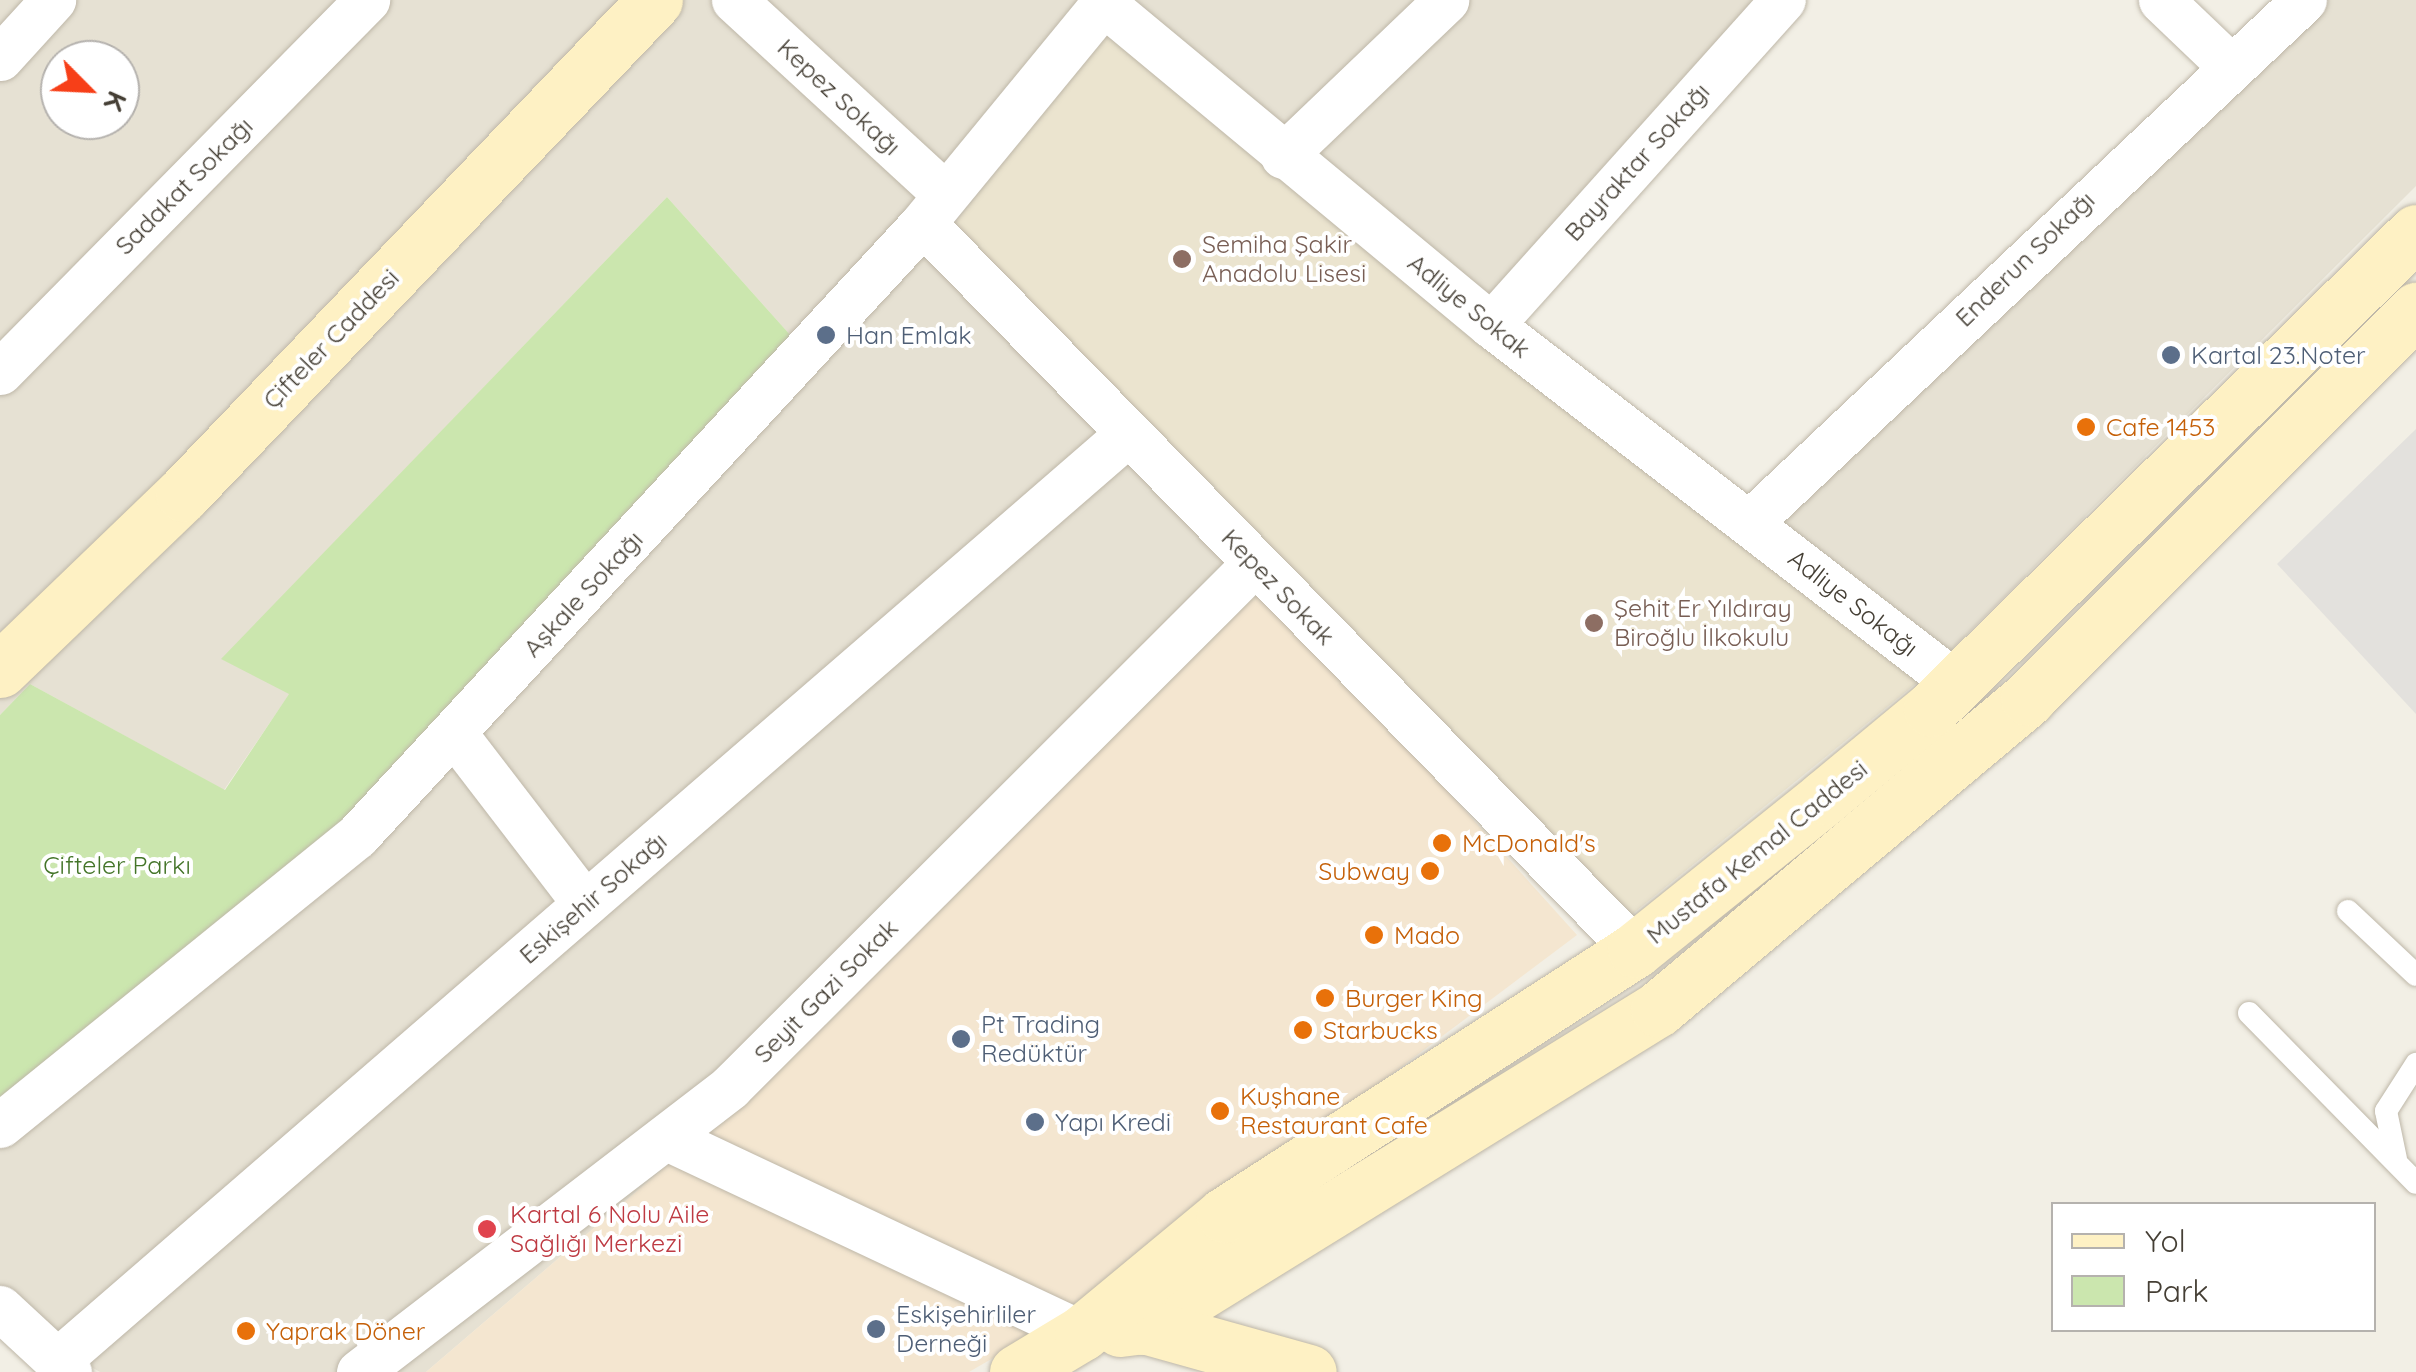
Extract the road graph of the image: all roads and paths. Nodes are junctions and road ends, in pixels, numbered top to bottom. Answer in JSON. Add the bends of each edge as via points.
{"nodes":[{"id":1,"x":53,"y":0,"type":"edge"},
{"id":2,"x":367,"y":0,"type":"edge"},
{"id":3,"x":654,"y":0,"type":"edge"},
{"id":4,"x":734,"y":0,"type":"edge"},
{"id":5,"x":1446,"y":0,"type":"edge"},
{"id":6,"x":1782,"y":0,"type":"edge"},
{"id":7,"x":2160,"y":0,"type":"edge"},
{"id":8,"x":2304,"y":0,"type":"edge"},
{"id":9,"x":1104,"y":2,"type":"edge"},
{"id":10,"x":0,"y":58,"type":"edge"},
{"id":11,"x":2229,"y":65,"type":"junction"},
{"id":12,"x":1284,"y":156,"type":"junction"},
{"id":13,"x":934,"y":208,"type":"junction"},
{"id":14,"x":2416,"y":232,"type":"edge"},
{"id":15,"x":2416,"y":310,"type":"edge"},
{"id":16,"x":1491,"y":324,"type":"junction"},
{"id":17,"x":0,"y":372,"type":"edge"},
{"id":18,"x":1129,"y":433,"type":"junction"},
{"id":19,"x":1750,"y":522,"type":"junction"},
{"id":20,"x":1254,"y":564,"type":"junction"},
{"id":21,"x":0,"y":670,"type":"edge"},
{"id":22,"x":1957,"y":684,"type":"junction"},
{"id":23,"x":454,"y":733,"type":"junction"},
{"id":24,"x":585,"y":904,"type":"junction"},
{"id":25,"x":2348,"y":912,"type":"dead end"},
{"id":26,"x":1635,"y":950,"type":"junction"},
{"id":27,"x":2416,"y":975,"type":"edge"},
{"id":28,"x":2249,"y":1013,"type":"dead end"},
{"id":29,"x":2416,"y":1064,"type":"edge"},
{"id":30,"x":0,"y":1125,"type":"edge"},
{"id":31,"x":669,"y":1138,"type":"junction"},
{"id":32,"x":2409,"y":1176,"type":"edge"},
{"id":33,"x":1260,"y":1246,"type":"junction"},
{"id":34,"x":0,"y":1308,"type":"edge"},
{"id":35,"x":1144,"y":1326,"type":"junction"},
{"id":36,"x":1081,"y":1353,"type":"edge"},
{"id":37,"x":62,"y":1367,"type":"edge"},
{"id":38,"x":1300,"y":1369,"type":"edge"},
{"id":39,"x":360,"y":1372,"type":"edge"},
{"id":40,"x":1017,"y":1372,"type":"edge"}],
"edges":[{"from":1,"to":10,"type":"street"},
{"from":2,"to":17,"type":"street","name":"Sadakat Sokağı"},
{"from":3,"to":21,"type":"street","name":"Çifteler Caddesi","via":[[183,494]]},
{"from":4,"to":13,"type":"street","name":"Kepez Sokağı"},
{"from":5,"to":12,"type":"street"},
{"from":6,"to":16,"type":"street","name":"Bayraktar Sokağı"},
{"from":7,"to":11,"type":"street"},
{"from":8,"to":11,"type":"street","name":"Enderun Sokağı"},
{"from":9,"to":12,"type":"street","name":"Adliye Sokak"},
{"from":9,"to":13,"type":"street","name":"Aşkale Sokağı"},
{"from":11,"to":19,"type":"street","name":"Enderun Sokağı"},
{"from":12,"to":16,"type":"street","name":"Adliye Sokak"},
{"from":13,"to":18,"type":"street","name":"Kepez Sokak"},
{"from":13,"to":23,"type":"street","name":"Aşkale Sokağı"},
{"from":14,"to":22,"type":"street","name":"Mustafa Kemal Caddesi"},
{"from":15,"to":33,"type":"street","name":"Mustafa Kemal Caddesi","via":[[2028,698],[1658,1009]]},
{"from":16,"to":19,"type":"street","name":"Adliye Sokak"},
{"from":18,"to":20,"type":"street","name":"Kepez Sokak"},
{"from":18,"to":24,"type":"street","name":"Eskişehir Sokağı"},
{"from":19,"to":22,"type":"street","name":"Adliye Sokağı"},
{"from":20,"to":26,"type":"street","name":"Kepez Sokak"},
{"from":20,"to":31,"type":"street","name":"Seyit Gazi Sokak"},
{"from":22,"to":26,"type":"street","name":"Mustafa Kemal Caddesi"},
{"from":23,"to":24,"type":"street"},
{"from":23,"to":30,"type":"street","name":"Aşkale Sokağı","via":[[357,836]]},
{"from":24,"to":37,"type":"street","name":"Eskişehir Sokağı"},
{"from":25,"to":27,"type":"lane"},
{"from":26,"to":36,"type":"street","name":"Mustafa Kemal Caddesi","via":[[1224,1215]]},
{"from":28,"to":32,"type":"lane"},
{"from":29,"to":32,"type":"lane","via":[[2386,1111],[2386,1139]]},
{"from":31,"to":36,"type":"street"},
{"from":31,"to":39,"type":"street","name":"Seyit Gazi Sokak"},
{"from":33,"to":35,"type":"street","name":"Mustafa Kemal Caddesi"},
{"from":33,"to":38,"type":"street","via":[[1234,1298],[1236,1333]]},
{"from":34,"to":37,"type":"street"},
{"from":35,"to":36,"type":"street","name":"Mustafa Kemal Caddesi"},
{"from":35,"to":38,"type":"street"},
{"from":36,"to":40,"type":"street","name":"Mustafa Kemal Caddesi"}]}
